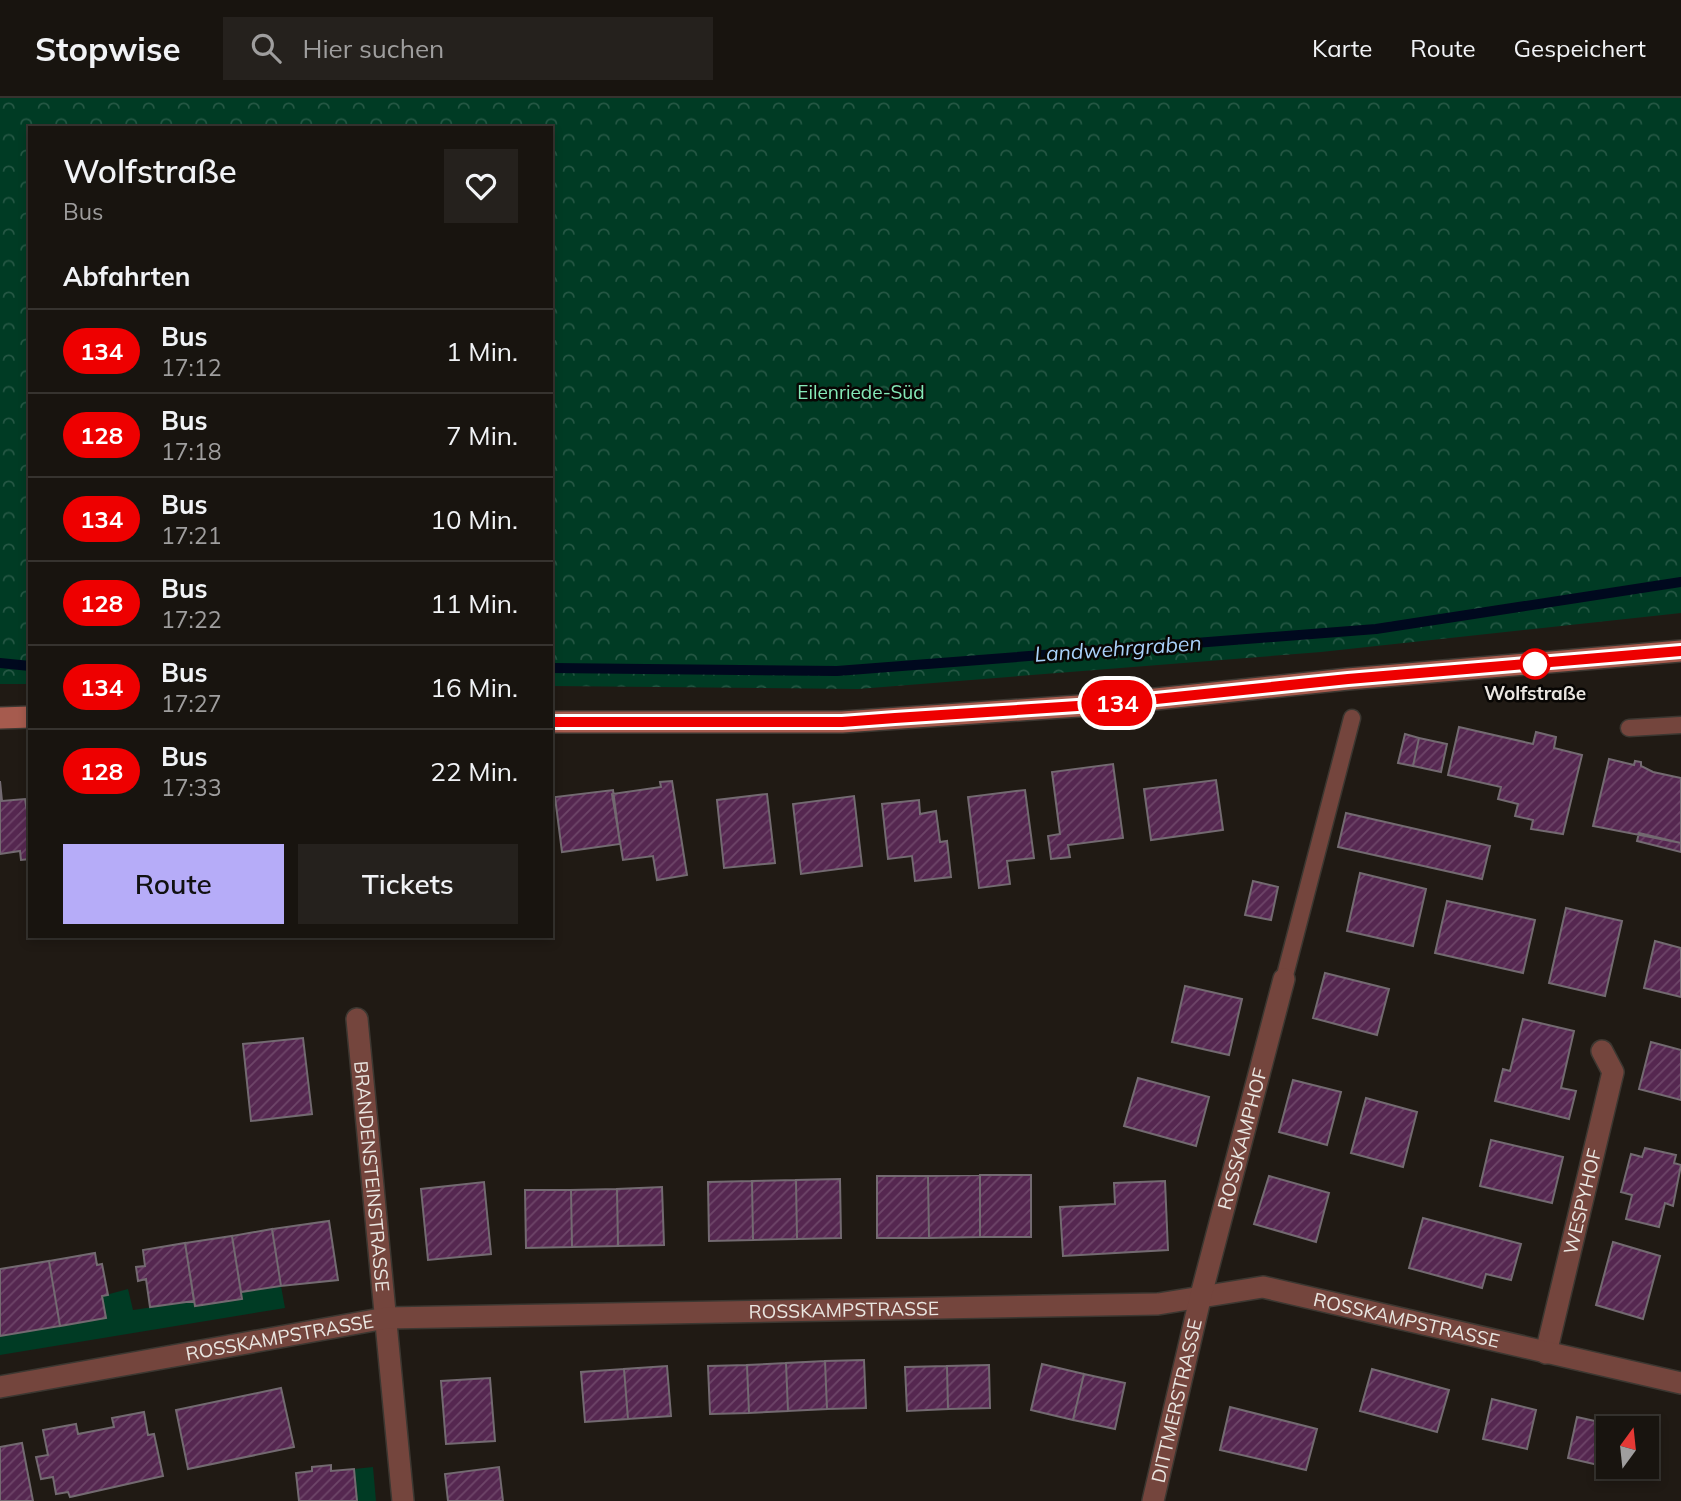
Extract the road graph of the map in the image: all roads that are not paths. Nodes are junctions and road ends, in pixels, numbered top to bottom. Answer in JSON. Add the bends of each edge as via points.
{"nodes":[{"id":1,"x":1681,"y":651,"type":"edge"},
{"id":2,"x":28,"y":717,"type":"edge"},
{"id":3,"x":0,"y":718,"type":"edge"},
{"id":4,"x":1352,"y":718,"type":"dead end"},
{"id":5,"x":553,"y":722,"type":"edge"},
{"id":6,"x":1681,"y":725,"type":"edge"},
{"id":7,"x":1629,"y":728,"type":"dead end"},
{"id":8,"x":1284,"y":979,"type":"joint"},
{"id":9,"x":357,"y":1019,"type":"dead end"},
{"id":10,"x":1602,"y":1051,"type":"dead end"},
{"id":11,"x":1200,"y":1299,"type":"junction"},
{"id":12,"x":386,"y":1318,"type":"junction"},
{"id":13,"x":1546,"y":1353,"type":"junction"},
{"id":14,"x":1681,"y":1383,"type":"edge"},
{"id":15,"x":0,"y":1387,"type":"edge"},
{"id":16,"x":403,"y":1501,"type":"edge"},
{"id":17,"x":1153,"y":1501,"type":"edge"}],
"edges":[{"from":1,"to":5,"type":"street","via":[[1108,704],[882,719]]},
{"from":2,"to":3,"type":"street"},
{"from":4,"to":8,"type":"lane"},
{"from":6,"to":7,"type":"lane"},
{"from":8,"to":11,"type":"street","name":"ROSSKAMPHOF"},
{"from":9,"to":12,"type":"street","name":"BRANDENSTEINSTRASSE"},
{"from":10,"to":13,"type":"street","name":"WESPYHOF","via":[[1613,1072]]},
{"from":11,"to":12,"type":"street","name":"ROSSKAMPSTRASSE","via":[[1158,1304]]},
{"from":11,"to":13,"type":"street","name":"ROSSKAMPSTRASSE","via":[[1263,1287]]},
{"from":11,"to":17,"type":"street","name":"DITTMERSTRASSE"},
{"from":12,"to":15,"type":"street","name":"ROSSKAMPSTRASSE"},
{"from":12,"to":16,"type":"street","name":"BRANDENSTEINSTRASSE"},
{"from":13,"to":14,"type":"street","name":"ROSSKAMPSTRASSE"}]}
